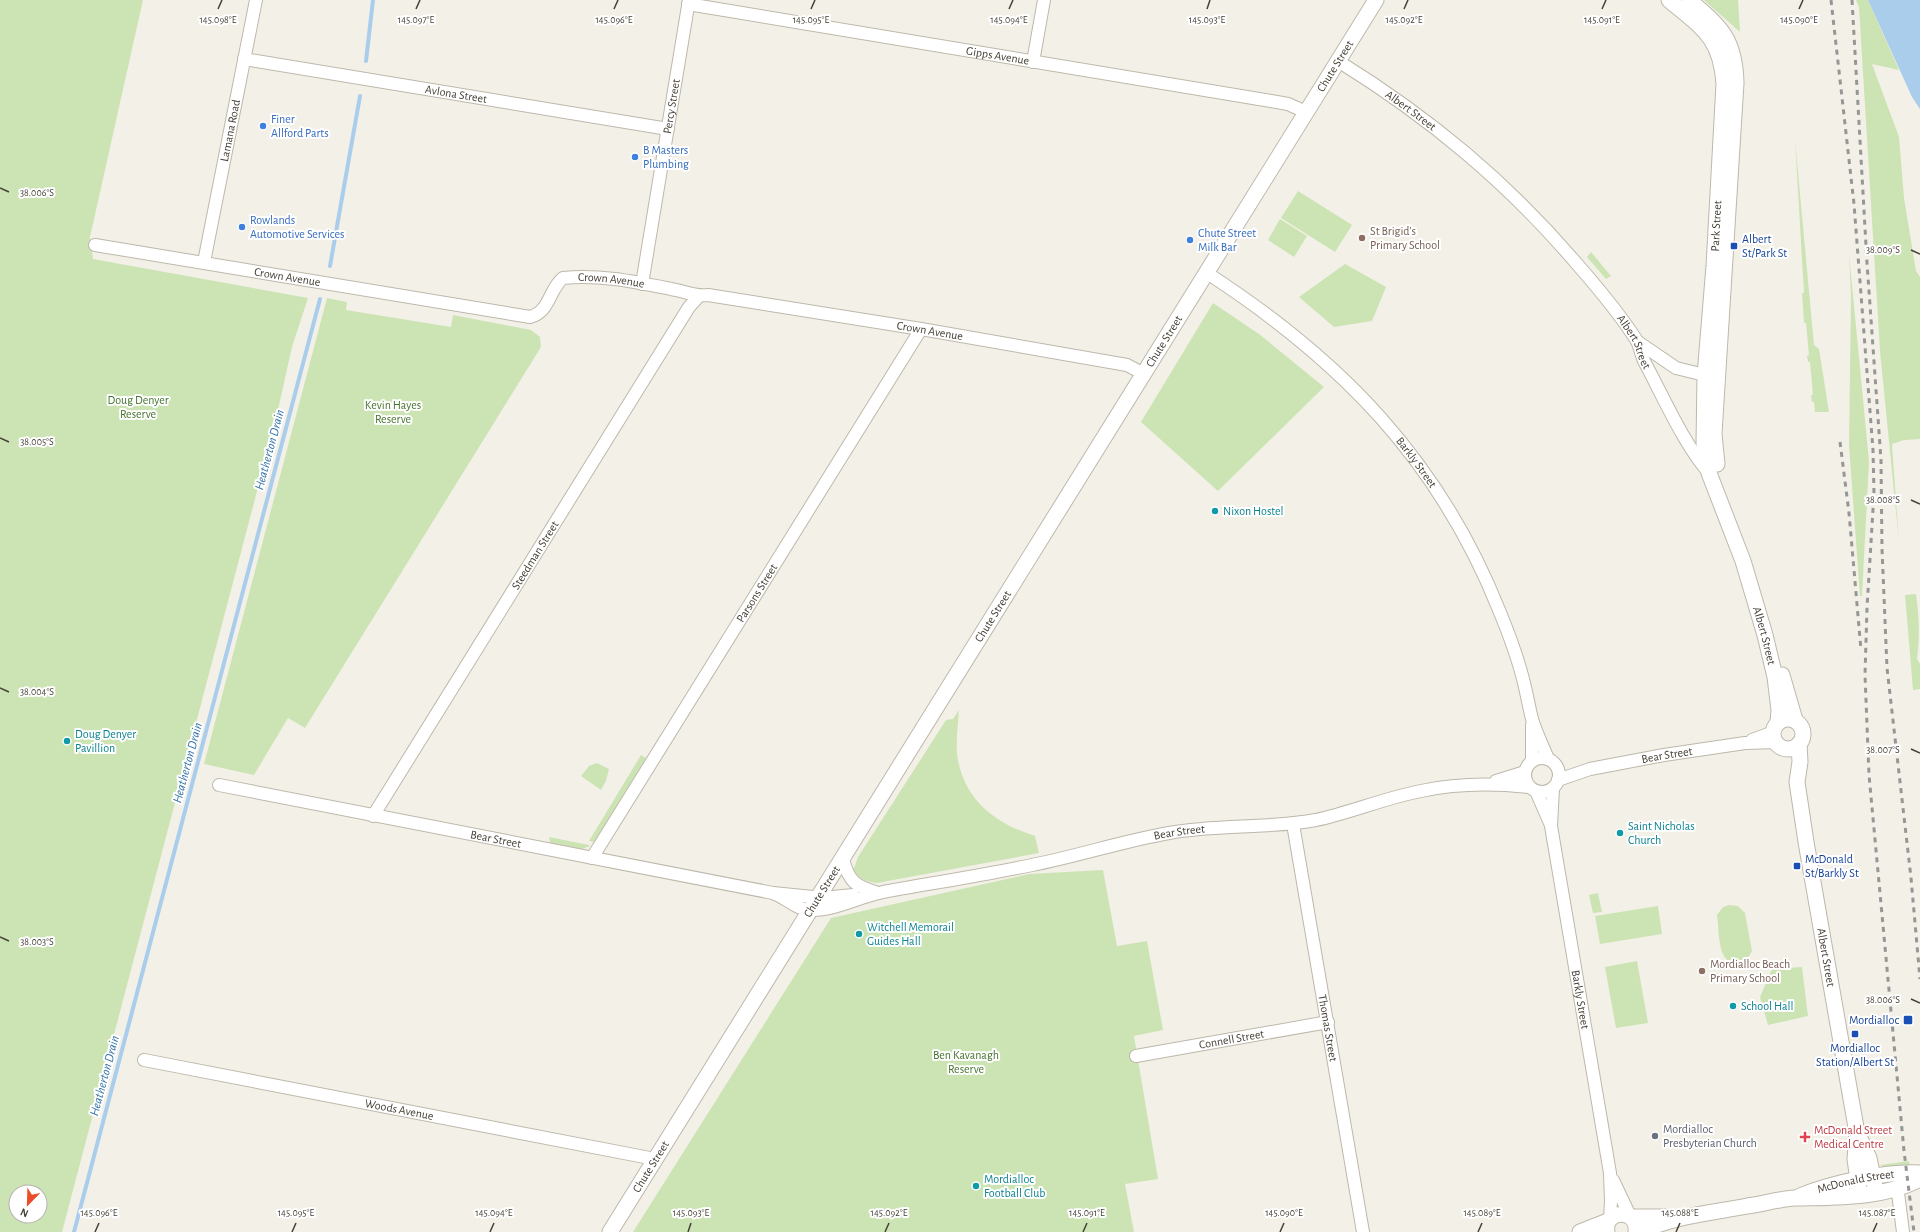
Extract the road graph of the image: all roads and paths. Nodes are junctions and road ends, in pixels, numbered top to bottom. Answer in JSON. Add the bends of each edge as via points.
{"nodes":[{"id":1,"x":256,"y":0,"type":"edge"},
{"id":2,"x":1044,"y":0,"type":"edge"},
{"id":3,"x":1376,"y":0,"type":"edge"},
{"id":4,"x":1668,"y":0,"type":"edge"},
{"id":5,"x":1689,"y":0,"type":"edge"},
{"id":6,"x":688,"y":2,"type":"edge"},
{"id":7,"x":244,"y":59,"type":"junction"},
{"id":8,"x":1338,"y":61,"type":"junction"},
{"id":9,"x":1033,"y":62,"type":"junction"},
{"id":10,"x":1306,"y":112,"type":"junction"},
{"id":11,"x":668,"y":129,"type":"junction"},
{"id":12,"x":95,"y":245,"type":"dead end"},
{"id":13,"x":204,"y":262,"type":"junction"},
{"id":14,"x":1207,"y":274,"type":"junction"},
{"id":15,"x":642,"y":284,"type":"junction"},
{"id":16,"x":698,"y":296,"type":"junction"},
{"id":17,"x":921,"y":329,"type":"junction"},
{"id":18,"x":1638,"y":342,"type":"junction"},
{"id":19,"x":1144,"y":374,"type":"junction"},
{"id":20,"x":1711,"y":377,"type":"junction"},
{"id":21,"x":1714,"y":473,"type":"junction"},
{"id":22,"x":1532,"y":720,"type":"junction"},
{"id":23,"x":1795,"y":720,"type":"junction"},
{"id":24,"x":1778,"y":736,"type":"junction"},
{"id":25,"x":1799,"y":744,"type":"junction"},
{"id":26,"x":1548,"y":759,"type":"junction"},
{"id":27,"x":1532,"y":761,"type":"junction"},
{"id":28,"x":1525,"y":772,"type":"junction"},
{"id":29,"x":1556,"y":779,"type":"junction"},
{"id":30,"x":1797,"y":782,"type":"junction"},
{"id":31,"x":1491,"y":783,"type":"junction"},
{"id":32,"x":219,"y":785,"type":"dead end"},
{"id":33,"x":1533,"y":789,"type":"junction"},
{"id":34,"x":373,"y":816,"type":"junction"},
{"id":35,"x":1293,"y":824,"type":"junction"},
{"id":36,"x":1551,"y":826,"type":"junction"},
{"id":37,"x":592,"y":858,"type":"junction"},
{"id":38,"x":843,"y":858,"type":"junction"},
{"id":39,"x":873,"y":894,"type":"junction"},
{"id":40,"x":814,"y":904,"type":"junction"},
{"id":41,"x":1328,"y":1022,"type":"junction"},
{"id":42,"x":1136,"y":1056,"type":"dead end"},
{"id":43,"x":144,"y":1060,"type":"dead end"},
{"id":44,"x":1857,"y":1133,"type":"junction"},
{"id":45,"x":655,"y":1159,"type":"junction"},
{"id":46,"x":1610,"y":1173,"type":"junction"},
{"id":47,"x":1920,"y":1174,"type":"edge"},
{"id":48,"x":1873,"y":1177,"type":"junction"},
{"id":49,"x":1920,"y":1179,"type":"edge"},
{"id":50,"x":1858,"y":1180,"type":"junction"},
{"id":51,"x":1896,"y":1189,"type":"junction"},
{"id":52,"x":1876,"y":1192,"type":"junction"},
{"id":53,"x":1860,"y":1195,"type":"junction"},
{"id":54,"x":1794,"y":1198,"type":"junction"},
{"id":55,"x":1631,"y":1217,"type":"junction"},
{"id":56,"x":1681,"y":1218,"type":"junction"},
{"id":57,"x":1608,"y":1224,"type":"edge"},
{"id":58,"x":610,"y":1232,"type":"edge"},
{"id":59,"x":1363,"y":1232,"type":"edge"},
{"id":60,"x":1580,"y":1232,"type":"edge"},
{"id":61,"x":1636,"y":1232,"type":"edge"},
{"id":62,"x":1640,"y":1232,"type":"edge"},
{"id":63,"x":1903,"y":1232,"type":"edge"}],
"edges":[{"from":1,"to":7,"type":"street","name":"Lamana Road"},
{"from":2,"to":9,"type":"street"},
{"from":3,"to":8,"type":"street","name":"Chute Street"},
{"from":4,"to":20,"type":"street","name":"Park Street","via":[[1712,39],[1718,50],[1723,73]]},
{"from":5,"to":20,"type":"street","name":"Park Street","via":[[1725,35],[1736,68]]},
{"from":6,"to":9,"type":"street","name":"Gipps Avenue"},
{"from":6,"to":11,"type":"street","name":"Percy Street"},
{"from":7,"to":11,"type":"street","name":"Avlona Street"},
{"from":7,"to":13,"type":"street","name":"Lamana Road"},
{"from":8,"to":10,"type":"street","name":"Chute Street"},
{"from":8,"to":18,"type":"street","name":"Albert Street","via":[[1418,114],[1503,185],[1545,227]]},
{"from":9,"to":10,"type":"street","name":"Gipps Avenue","via":[[1288,104]]},
{"from":10,"to":14,"type":"street","name":"Chute Street"},
{"from":11,"to":15,"type":"street","name":"Percy Street"},
{"from":12,"to":13,"type":"street","name":"Crown Avenue"},
{"from":13,"to":15,"type":"street","name":"Crown Avenue","via":[[530,317],[545,308],[554,288],[563,278],[597,277]]},
{"from":14,"to":19,"type":"street","name":"Chute Street"},
{"from":14,"to":22,"type":"street","name":"Barkly Street","via":[[1291,332],[1336,371],[1390,428],[1429,477],[1465,538],[1499,609],[1513,646]]},
{"from":15,"to":16,"type":"street","name":"Crown Avenue","via":[[681,290]]},
{"from":16,"to":17,"type":"street","name":"Crown Avenue","via":[[708,295]]},
{"from":16,"to":34,"type":"street","name":"Steedman Street"},
{"from":17,"to":19,"type":"street","name":"Crown Avenue","via":[[1126,365]]},
{"from":17,"to":37,"type":"street","name":"Parsons Street"},
{"from":18,"to":20,"type":"street","via":[[1676,368]]},
{"from":18,"to":21,"type":"street","name":"Albert Street","via":[[1643,358],[1689,444],[1699,461]]},
{"from":19,"to":38,"type":"street","name":"Chute Street"},
{"from":20,"to":21,"type":"street","name":"Park Street","via":[[1704,444]]},
{"from":21,"to":23,"type":"street","name":"Albert Street","via":[[1741,527],[1761,586]]},
{"from":21,"to":24,"type":"street","name":"Albert Street","via":[[1765,635],[1775,677],[1779,710]]},
{"from":22,"to":26,"type":"street","name":"Barkly Street"},
{"from":22,"to":27,"type":"street","name":"Barkly Street"},
{"from":23,"to":24,"type":"street","via":[[1786,719]]},
{"from":23,"to":25,"type":"street","via":[[1803,731]]},
{"from":24,"to":25,"type":"street","via":[[1791,748]]},
{"from":24,"to":29,"type":"street","name":"Bear Street","via":[[1590,769]]},
{"from":24,"to":30,"type":"street","name":"Albert Street"},
{"from":25,"to":30,"type":"street","name":"Albert Street"},
{"from":26,"to":27,"type":"street"},
{"from":26,"to":29,"type":"street"},
{"from":27,"to":28,"type":"street"},
{"from":28,"to":31,"type":"street","name":"Bear Street"},
{"from":28,"to":33,"type":"street","via":[[1526,782]]},
{"from":29,"to":33,"type":"street","via":[[1548,791]]},
{"from":29,"to":36,"type":"street","name":"Barkly Street"},
{"from":30,"to":44,"type":"street","name":"Albert Street"},
{"from":31,"to":33,"type":"street","name":"Bear Street"},
{"from":31,"to":35,"type":"street","name":"Bear Street","via":[[1420,791],[1351,812]]},
{"from":32,"to":34,"type":"street","name":"Bear Street"},
{"from":33,"to":36,"type":"street","name":"Barkly Street"},
{"from":34,"to":37,"type":"street","name":"Bear Street"},
{"from":35,"to":39,"type":"street","name":"Bear Street","via":[[1221,826],[1168,833],[1032,865]]},
{"from":35,"to":41,"type":"street","name":"Thomas Street"},
{"from":36,"to":46,"type":"street","name":"Barkly Street"},
{"from":37,"to":40,"type":"street","name":"Bear Street","via":[[773,893]]},
{"from":38,"to":39,"type":"street","via":[[850,879]]},
{"from":38,"to":40,"type":"street","name":"Chute Street"},
{"from":39,"to":40,"type":"street","name":"Bear Street"},
{"from":40,"to":45,"type":"street","name":"Chute Street"},
{"from":41,"to":42,"type":"street","name":"Connell Street"},
{"from":41,"to":59,"type":"street","name":"Thomas Street"},
{"from":43,"to":45,"type":"street","name":"Woods Avenue"},
{"from":44,"to":48,"type":"street","name":"Albert Street","via":[[1869,1158]]},
{"from":44,"to":50,"type":"street","name":"Albert Street","via":[[1855,1160]]},
{"from":45,"to":58,"type":"street","name":"Chute Street"},
{"from":46,"to":55,"type":"street","name":"Barkly Street"},
{"from":46,"to":57,"type":"street","name":"Barkly Street","via":[[1611,1201]]},
{"from":47,"to":48,"type":"street","name":"McDonald Street"},
{"from":48,"to":50,"type":"street","name":"McDonald Street"},
{"from":48,"to":52,"type":"street","name":"Albert Street"},
{"from":49,"to":51,"type":"street","name":"McDonald Street"},
{"from":50,"to":53,"type":"street","name":"Albert Street"},
{"from":50,"to":54,"type":"street","name":"McDonald Street","via":[[1814,1190]]},
{"from":51,"to":52,"type":"street","name":"McDonald Street"},
{"from":51,"to":63,"type":"street"},
{"from":52,"to":53,"type":"street","name":"McDonald Street"},
{"from":53,"to":54,"type":"street","name":"McDonald Street","via":[[1840,1198]]},
{"from":54,"to":56,"type":"street","name":"McDonald Street"},
{"from":55,"to":56,"type":"street","name":"McDonald Street"},
{"from":55,"to":57,"type":"street","name":"McDonald Street","via":[[1618,1214]]},
{"from":55,"to":61,"type":"street","via":[[1636,1225]]},
{"from":56,"to":62,"type":"street","name":"McDonald Street"},
{"from":57,"to":60,"type":"street"}]}
